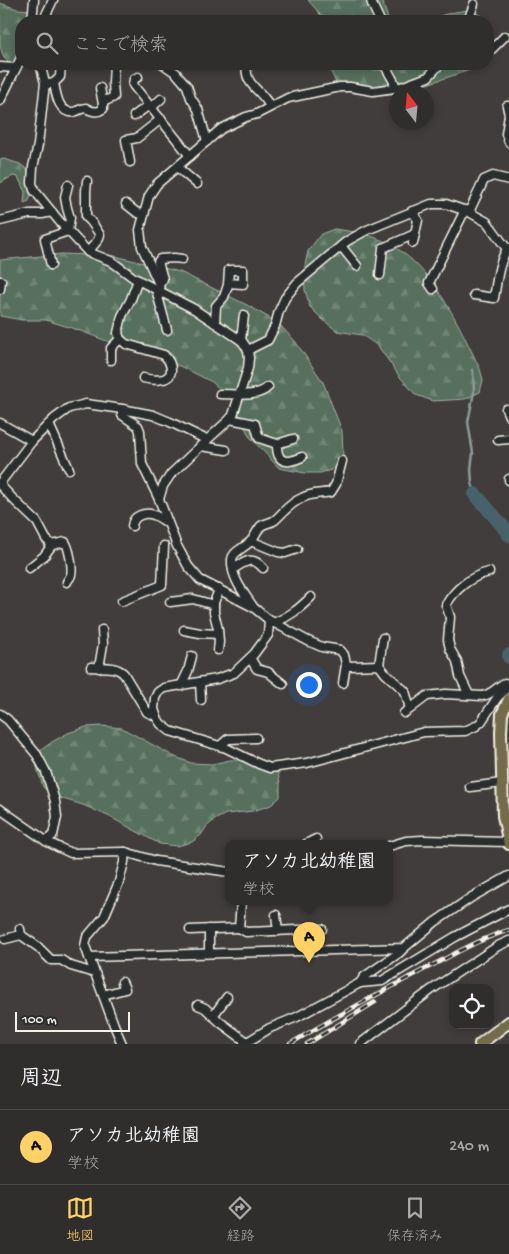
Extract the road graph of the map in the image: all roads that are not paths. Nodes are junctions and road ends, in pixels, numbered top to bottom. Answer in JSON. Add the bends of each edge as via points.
{"nodes":[{"id":1,"x":34,"y":0,"type":"edge"},
{"id":2,"x":371,"y":0,"type":"edge"},
{"id":3,"x":54,"y":1,"type":"edge"},
{"id":4,"x":474,"y":4,"type":"dead end"},
{"id":5,"x":33,"y":15,"type":"edge"},
{"id":6,"x":46,"y":15,"type":"edge"},
{"id":7,"x":377,"y":15,"type":"edge"},
{"id":8,"x":470,"y":15,"type":"edge"},
{"id":9,"x":505,"y":36,"type":"dead end"},
{"id":10,"x":494,"y":47,"type":"edge"},
{"id":11,"x":0,"y":67,"type":"edge"},
{"id":12,"x":15,"y":68,"type":"edge"},
{"id":13,"x":15,"y":70,"type":"edge"},
{"id":14,"x":41,"y":70,"type":"edge"},
{"id":15,"x":61,"y":70,"type":"edge"},
{"id":16,"x":114,"y":70,"type":"edge"},
{"id":17,"x":172,"y":70,"type":"edge"},
{"id":18,"x":246,"y":70,"type":"edge"},
{"id":19,"x":387,"y":70,"type":"edge"},
{"id":20,"x":433,"y":70,"type":"edge"},
{"id":21,"x":138,"y":77,"type":"dead end"},
{"id":22,"x":54,"y":83,"type":"junction"},
{"id":23,"x":44,"y":84,"type":"junction"},
{"id":24,"x":395,"y":85,"type":"edge"},
{"id":25,"x":402,"y":85,"type":"edge"},
{"id":26,"x":100,"y":88,"type":"dead end"},
{"id":27,"x":389,"y":88,"type":"edge"},
{"id":28,"x":161,"y":99,"type":"dead end"},
{"id":29,"x":0,"y":101,"type":"edge"},
{"id":30,"x":103,"y":102,"type":"junction"},
{"id":31,"x":150,"y":106,"type":"junction"},
{"id":32,"x":509,"y":106,"type":"edge"},
{"id":33,"x":270,"y":107,"type":"junction"},
{"id":34,"x":134,"y":116,"type":"dead end"},
{"id":35,"x":161,"y":119,"type":"junction"},
{"id":36,"x":207,"y":141,"type":"junction"},
{"id":37,"x":509,"y":142,"type":"edge"},
{"id":38,"x":190,"y":156,"type":"junction"},
{"id":39,"x":130,"y":162,"type":"dead end"},
{"id":40,"x":177,"y":167,"type":"junction"},
{"id":41,"x":509,"y":180,"type":"edge"},
{"id":42,"x":87,"y":181,"type":"dead end"},
{"id":43,"x":197,"y":184,"type":"dead end"},
{"id":44,"x":68,"y":185,"type":"dead end"},
{"id":45,"x":126,"y":204,"type":"dead end"},
{"id":46,"x":467,"y":211,"type":"junction"},
{"id":47,"x":52,"y":212,"type":"junction"},
{"id":48,"x":412,"y":212,"type":"junction"},
{"id":49,"x":144,"y":215,"type":"junction"},
{"id":50,"x":0,"y":221,"type":"edge"},
{"id":51,"x":68,"y":231,"type":"junction"},
{"id":52,"x":415,"y":234,"type":"junction"},
{"id":53,"x":413,"y":243,"type":"dead end"},
{"id":54,"x":341,"y":246,"type":"junction"},
{"id":55,"x":508,"y":248,"type":"edge"},
{"id":56,"x":88,"y":252,"type":"junction"},
{"id":57,"x":182,"y":259,"type":"dead end"},
{"id":58,"x":51,"y":265,"type":"dead end"},
{"id":59,"x":357,"y":266,"type":"dead end"},
{"id":60,"x":380,"y":275,"type":"dead end"},
{"id":61,"x":0,"y":280,"type":"edge"},
{"id":62,"x":138,"y":280,"type":"junction"},
{"id":63,"x":228,"y":283,"type":"dead end"},
{"id":64,"x":158,"y":288,"type":"junction"},
{"id":65,"x":0,"y":289,"type":"edge"},
{"id":66,"x":432,"y":290,"type":"dead end"},
{"id":67,"x":474,"y":296,"type":"dead end"},
{"id":68,"x":244,"y":315,"type":"dead end"},
{"id":69,"x":215,"y":323,"type":"junction"},
{"id":70,"x":167,"y":330,"type":"dead end"},
{"id":71,"x":120,"y":339,"type":"junction"},
{"id":72,"x":241,"y":340,"type":"junction"},
{"id":73,"x":248,"y":350,"type":"junction"},
{"id":74,"x":111,"y":360,"type":"dead end"},
{"id":75,"x":143,"y":378,"type":"dead end"},
{"id":76,"x":268,"y":386,"type":"dead end"},
{"id":77,"x":220,"y":394,"type":"dead end"},
{"id":78,"x":238,"y":396,"type":"junction"},
{"id":79,"x":122,"y":409,"type":"junction"},
{"id":80,"x":230,"y":420,"type":"junction"},
{"id":81,"x":0,"y":423,"type":"edge"},
{"id":82,"x":48,"y":424,"type":"junction"},
{"id":83,"x":293,"y":439,"type":"dead end"},
{"id":84,"x":509,"y":439,"type":"edge"},
{"id":85,"x":498,"y":440,"type":"dead end"},
{"id":86,"x":32,"y":441,"type":"junction"},
{"id":87,"x":204,"y":443,"type":"junction"},
{"id":88,"x":277,"y":444,"type":"junction"},
{"id":89,"x":226,"y":450,"type":"dead end"},
{"id":90,"x":302,"y":456,"type":"dead end"},
{"id":91,"x":342,"y":461,"type":"dead end"},
{"id":92,"x":69,"y":469,"type":"dead end"},
{"id":93,"x":0,"y":484,"type":"edge"},
{"id":94,"x":159,"y":499,"type":"junction"},
{"id":95,"x":168,"y":523,"type":"junction"},
{"id":96,"x":132,"y":526,"type":"dead end"},
{"id":97,"x":174,"y":538,"type":"junction"},
{"id":98,"x":251,"y":541,"type":"junction"},
{"id":99,"x":52,"y":545,"type":"junction"},
{"id":100,"x":297,"y":549,"type":"dead end"},
{"id":101,"x":29,"y":568,"type":"dead end"},
{"id":102,"x":263,"y":568,"type":"dead end"},
{"id":103,"x":233,"y":569,"type":"junction"},
{"id":104,"x":488,"y":572,"type":"dead end"},
{"id":105,"x":70,"y":580,"type":"dead end"},
{"id":106,"x":219,"y":590,"type":"junction"},
{"id":107,"x":311,"y":597,"type":"dead end"},
{"id":108,"x":122,"y":601,"type":"dead end"},
{"id":109,"x":170,"y":602,"type":"dead end"},
{"id":110,"x":214,"y":606,"type":"junction"},
{"id":111,"x":253,"y":607,"type":"junction"},
{"id":112,"x":271,"y":619,"type":"junction"},
{"id":113,"x":102,"y":630,"type":"dead end"},
{"id":114,"x":184,"y":630,"type":"dead end"},
{"id":115,"x":218,"y":634,"type":"junction"},
{"id":116,"x":383,"y":638,"type":"dead end"},
{"id":117,"x":218,"y":650,"type":"dead end"},
{"id":118,"x":192,"y":656,"type":"dead end"},
{"id":119,"x":250,"y":658,"type":"junction"},
{"id":120,"x":346,"y":664,"type":"junction"},
{"id":121,"x":379,"y":665,"type":"junction"},
{"id":122,"x":200,"y":682,"type":"junction"},
{"id":123,"x":343,"y":683,"type":"dead end"},
{"id":124,"x":283,"y":684,"type":"dead end"},
{"id":125,"x":181,"y":686,"type":"junction"},
{"id":126,"x":509,"y":686,"type":"edge"},
{"id":127,"x":158,"y":692,"type":"junction"},
{"id":128,"x":469,"y":696,"type":"junction"},
{"id":129,"x":509,"y":699,"type":"edge"},
{"id":130,"x":201,"y":700,"type":"dead end"},
{"id":131,"x":140,"y":701,"type":"junction"},
{"id":132,"x":0,"y":714,"type":"edge"},
{"id":133,"x":156,"y":716,"type":"junction"},
{"id":134,"x":256,"y":738,"type":"dead end"},
{"id":135,"x":220,"y":746,"type":"junction"},
{"id":136,"x":502,"y":783,"type":"junction"},
{"id":137,"x":470,"y":787,"type":"dead end"},
{"id":138,"x":0,"y":809,"type":"edge"},
{"id":139,"x":46,"y":841,"type":"junction"},
{"id":140,"x":508,"y":843,"type":"edge"},
{"id":141,"x":393,"y":845,"type":"edge"},
{"id":142,"x":124,"y":852,"type":"junction"},
{"id":143,"x":225,"y":871,"type":"edge"},
{"id":144,"x":509,"y":876,"type":"edge"},
{"id":145,"x":241,"y":905,"type":"edge"},
{"id":146,"x":509,"y":909,"type":"edge"},
{"id":147,"x":276,"y":916,"type":"dead end"},
{"id":148,"x":239,"y":928,"type":"junction"},
{"id":149,"x":208,"y":929,"type":"junction"},
{"id":150,"x":322,"y":929,"type":"dead end"},
{"id":151,"x":190,"y":930,"type":"dead end"},
{"id":152,"x":278,"y":931,"type":"junction"},
{"id":153,"x":5,"y":939,"type":"dead end"},
{"id":154,"x":509,"y":941,"type":"edge"},
{"id":155,"x":404,"y":948,"type":"junction"},
{"id":156,"x":210,"y":953,"type":"junction"},
{"id":157,"x":89,"y":957,"type":"junction"},
{"id":158,"x":94,"y":973,"type":"junction"},
{"id":159,"x":122,"y":982,"type":"dead end"},
{"id":160,"x":360,"y":983,"type":"junction"},
{"id":161,"x":103,"y":995,"type":"junction"},
{"id":162,"x":227,"y":997,"type":"dead end"},
{"id":163,"x":198,"y":1005,"type":"dead end"},
{"id":164,"x":213,"y":1016,"type":"junction"},
{"id":165,"x":509,"y":1022,"type":"edge"},
{"id":166,"x":245,"y":1043,"type":"edge"},
{"id":167,"x":122,"y":1044,"type":"edge"},
{"id":168,"x":360,"y":1044,"type":"edge"},
{"id":169,"x":480,"y":1044,"type":"edge"}],
"edges":[{"from":1,"to":5,"type":"street"},
{"from":2,"to":7,"type":"street"},
{"from":3,"to":6,"type":"street"},
{"from":4,"to":8,"type":"street"},
{"from":9,"to":10,"type":"street"},
{"from":11,"to":12,"type":"street"},
{"from":13,"to":29,"type":"street"},
{"from":14,"to":23,"type":"street"},
{"from":15,"to":22,"type":"street","via":[[60,77]]},
{"from":16,"to":30,"type":"street","via":[[114,97]]},
{"from":17,"to":36,"type":"street","via":[[187,86]]},
{"from":18,"to":33,"type":"street","via":[[254,89]]},
{"from":19,"to":24,"type":"street"},
{"from":20,"to":25,"type":"street","via":[[428,77]]},
{"from":21,"to":31,"type":"street","via":[[133,85]]},
{"from":22,"to":23,"type":"street"},
{"from":22,"to":30,"type":"street","via":[[58,102],[68,111],[82,108],[100,111]]},
{"from":23,"to":47,"type":"street","via":[[41,150],[33,167],[32,183]]},
{"from":26,"to":30,"type":"street"},
{"from":27,"to":33,"type":"street","via":[[374,91],[340,87],[288,98]]},
{"from":28,"to":31,"type":"street"},
{"from":31,"to":34,"type":"street"},
{"from":31,"to":35,"type":"street"},
{"from":32,"to":37,"type":"street","via":[[506,134]]},
{"from":33,"to":36,"type":"street","via":[[221,129]]},
{"from":35,"to":38,"type":"street"},
{"from":35,"to":39,"type":"street","via":[[137,138],[126,140]]},
{"from":36,"to":38,"type":"street"},
{"from":38,"to":40,"type":"street"},
{"from":40,"to":43,"type":"street"},
{"from":40,"to":49,"type":"street","via":[[157,184],[149,196]]},
{"from":41,"to":46,"type":"street","via":[[492,176],[484,180]]},
{"from":42,"to":56,"type":"street","via":[[86,217],[100,235]]},
{"from":44,"to":51,"type":"street"},
{"from":45,"to":49,"type":"street"},
{"from":46,"to":48,"type":"street","via":[[446,204],[431,204]]},
{"from":46,"to":55,"type":"street","via":[[487,222]]},
{"from":46,"to":66,"type":"street","via":[[429,282]]},
{"from":47,"to":50,"type":"street"},
{"from":47,"to":51,"type":"street"},
{"from":48,"to":52,"type":"street","via":[[418,220]]},
{"from":48,"to":54,"type":"street","via":[[367,230]]},
{"from":49,"to":64,"type":"street","via":[[140,230],[142,247]]},
{"from":51,"to":56,"type":"street"},
{"from":51,"to":58,"type":"street","via":[[44,239]]},
{"from":52,"to":53,"type":"street"},
{"from":52,"to":60,"type":"street","via":[[383,248]]},
{"from":54,"to":59,"type":"street"},
{"from":54,"to":73,"type":"street","via":[[297,283],[285,298],[268,340]]},
{"from":55,"to":67,"type":"street","via":[[502,257],[494,298]]},
{"from":56,"to":62,"type":"street","via":[[111,260]]},
{"from":57,"to":64,"type":"street","via":[[160,259],[163,280]]},
{"from":61,"to":65,"type":"street"},
{"from":62,"to":64,"type":"street"},
{"from":62,"to":71,"type":"street","via":[[122,316],[118,333]]},
{"from":63,"to":69,"type":"street","via":[[224,297],[216,306]]},
{"from":64,"to":69,"type":"street"},
{"from":64,"to":70,"type":"street"},
{"from":68,"to":72,"type":"street"},
{"from":69,"to":72,"type":"street"},
{"from":71,"to":74,"type":"street","via":[[111,348]]},
{"from":71,"to":75,"type":"street","via":[[126,344],[164,354],[169,360],[170,374],[165,379]]},
{"from":72,"to":73,"type":"street"},
{"from":73,"to":78,"type":"street","via":[[248,368]]},
{"from":76,"to":78,"type":"street","via":[[264,391]]},
{"from":77,"to":78,"type":"street"},
{"from":78,"to":80,"type":"street"},
{"from":79,"to":82,"type":"street","via":[[86,404],[69,408]]},
{"from":79,"to":87,"type":"street","via":[[170,422]]},
{"from":79,"to":94,"type":"street","via":[[122,414],[138,426],[142,464]]},
{"from":80,"to":87,"type":"street"},
{"from":80,"to":88,"type":"street","via":[[252,422],[259,438]]},
{"from":81,"to":86,"type":"street"},
{"from":82,"to":86,"type":"street"},
{"from":82,"to":92,"type":"street"},
{"from":83,"to":88,"type":"street"},
{"from":84,"to":85,"type":"street"},
{"from":86,"to":93,"type":"street"},
{"from":87,"to":89,"type":"street"},
{"from":87,"to":94,"type":"street","via":[[170,474]]},
{"from":88,"to":90,"type":"street","via":[[279,458],[283,461]]},
{"from":91,"to":98,"type":"street","via":[[331,492],[300,498],[274,521],[262,526]]},
{"from":93,"to":99,"type":"street","via":[[37,522]]},
{"from":94,"to":95,"type":"street"},
{"from":95,"to":96,"type":"street","via":[[145,514],[138,516]]},
{"from":95,"to":97,"type":"street"},
{"from":97,"to":106,"type":"street","via":[[188,566],[200,580]]},
{"from":97,"to":108,"type":"street","via":[[163,548],[162,586],[135,592]]},
{"from":98,"to":100,"type":"street","via":[[278,552]]},
{"from":98,"to":103,"type":"street","via":[[233,555]]},
{"from":99,"to":101,"type":"street"},
{"from":99,"to":105,"type":"street","via":[[65,542],[71,545]]},
{"from":102,"to":103,"type":"street","via":[[253,560]]},
{"from":103,"to":111,"type":"street"},
{"from":104,"to":128,"type":"street","via":[[473,578],[451,596],[446,605],[450,617],[450,649]]},
{"from":106,"to":110,"type":"street"},
{"from":106,"to":111,"type":"street"},
{"from":107,"to":112,"type":"street","via":[[287,617]]},
{"from":109,"to":110,"type":"street","via":[[193,599]]},
{"from":110,"to":115,"type":"street"},
{"from":111,"to":112,"type":"street"},
{"from":112,"to":119,"type":"street","via":[[268,635]]},
{"from":112,"to":120,"type":"street","via":[[308,641],[340,650]]},
{"from":113,"to":131,"type":"street","via":[[103,644],[95,667],[120,670]]},
{"from":114,"to":115,"type":"street"},
{"from":115,"to":117,"type":"street"},
{"from":116,"to":121,"type":"street"},
{"from":118,"to":125,"type":"street"},
{"from":119,"to":122,"type":"street","via":[[234,673]]},
{"from":119,"to":124,"type":"street","via":[[257,669],[268,672]]},
{"from":120,"to":121,"type":"street"},
{"from":120,"to":123,"type":"street"},
{"from":121,"to":128,"type":"street","via":[[404,691],[407,711],[427,696]]},
{"from":122,"to":125,"type":"street"},
{"from":122,"to":130,"type":"street"},
{"from":125,"to":127,"type":"street"},
{"from":126,"to":128,"type":"street","via":[[505,683],[487,696]]},
{"from":126,"to":135,"type":"street","via":[[481,722],[466,730],[424,732],[307,763],[270,768]]},
{"from":127,"to":131,"type":"street"},
{"from":127,"to":133,"type":"street","via":[[154,709]]},
{"from":129,"to":136,"type":"main road","via":[[502,714]]},
{"from":131,"to":133,"type":"street","via":[[147,712]]},
{"from":132,"to":139,"type":"street","via":[[37,755],[46,772],[57,817],[53,835]]},
{"from":133,"to":135,"type":"street","via":[[170,731]]},
{"from":134,"to":135,"type":"street","via":[[228,739]]},
{"from":136,"to":137,"type":"street"},
{"from":136,"to":140,"type":"main road"},
{"from":138,"to":139,"type":"street"},
{"from":139,"to":142,"type":"street","via":[[71,853]]},
{"from":140,"to":141,"type":"street","via":[[422,840]]},
{"from":142,"to":143,"type":"street","via":[[156,861]]},
{"from":142,"to":157,"type":"street","via":[[119,882],[104,917],[87,937],[85,946]]},
{"from":144,"to":155,"type":"street","via":[[435,922]]},
{"from":145,"to":148,"type":"street"},
{"from":146,"to":160,"type":"street","via":[[382,981]]},
{"from":147,"to":152,"type":"street"},
{"from":148,"to":149,"type":"street"},
{"from":148,"to":152,"type":"street","via":[[246,932]]},
{"from":149,"to":151,"type":"street"},
{"from":149,"to":156,"type":"street"},
{"from":150,"to":152,"type":"street"},
{"from":153,"to":158,"type":"street","via":[[21,932],[51,960],[61,960]]},
{"from":154,"to":168,"type":"street","via":[[431,990]]},
{"from":155,"to":156,"type":"street"},
{"from":155,"to":160,"type":"street"},
{"from":156,"to":157,"type":"street"},
{"from":157,"to":158,"type":"street"},
{"from":158,"to":161,"type":"street"},
{"from":159,"to":161,"type":"street","via":[[124,989]]},
{"from":160,"to":166,"type":"street"},
{"from":161,"to":167,"type":"street"},
{"from":162,"to":164,"type":"street"},
{"from":163,"to":164,"type":"street"},
{"from":164,"to":166,"type":"street"},
{"from":165,"to":169,"type":"main road"}]}
